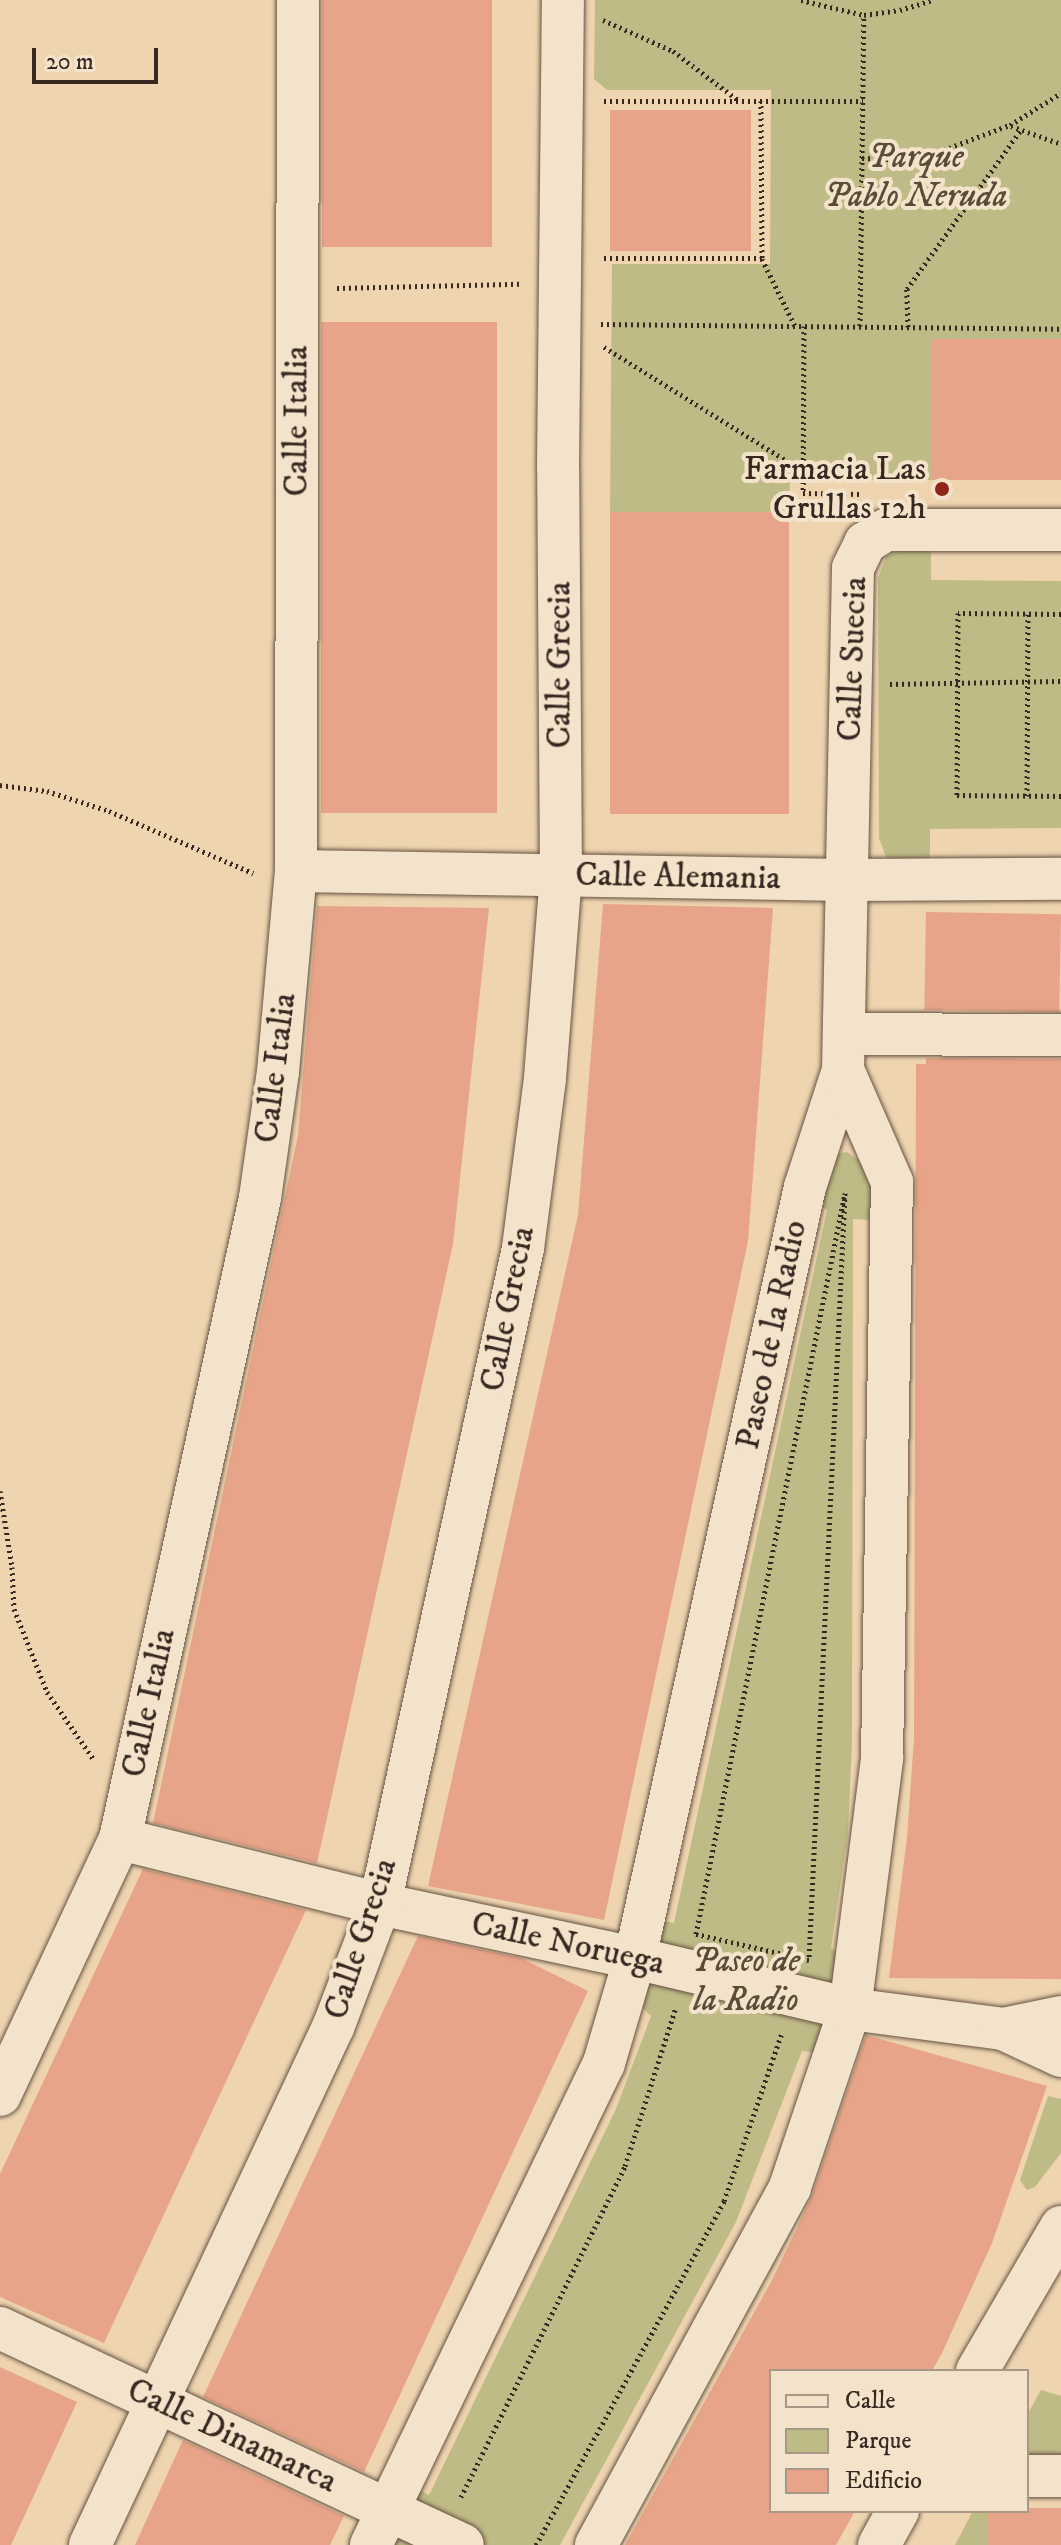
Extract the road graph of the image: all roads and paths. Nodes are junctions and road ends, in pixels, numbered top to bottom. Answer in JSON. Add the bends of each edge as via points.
{"nodes":[{"id":1,"x":298,"y":0,"type":"edge"},
{"id":2,"x":801,"y":0,"type":"edge"},
{"id":3,"x":933,"y":0,"type":"edge"},
{"id":4,"x":563,"y":2,"type":"edge"},
{"id":5,"x":864,"y":15,"type":"junction"},
{"id":6,"x":1061,"y":93,"type":"edge"},
{"id":7,"x":604,"y":101,"type":"dead end"},
{"id":8,"x":739,"y":101,"type":"junction"},
{"id":9,"x":761,"y":101,"type":"junction"},
{"id":10,"x":863,"y":101,"type":"junction"},
{"id":11,"x":1010,"y":125,"type":"junction"},
{"id":12,"x":1021,"y":130,"type":"junction"},
{"id":13,"x":1061,"y":144,"type":"edge"},
{"id":14,"x":862,"y":158,"type":"junction"},
{"id":15,"x":604,"y":258,"type":"dead end"},
{"id":16,"x":762,"y":258,"type":"junction"},
{"id":17,"x":297,"y":289,"type":"junction"},
{"id":18,"x":560,"y":303,"type":"junction"},
{"id":19,"x":795,"y":326,"type":"junction"},
{"id":20,"x":804,"y":326,"type":"junction"},
{"id":21,"x":860,"y":326,"type":"junction"},
{"id":22,"x":908,"y":327,"type":"junction"},
{"id":23,"x":1061,"y":329,"type":"edge"},
{"id":24,"x":604,"y":349,"type":"dead end"},
{"id":25,"x":803,"y":471,"type":"junction"},
{"id":26,"x":878,"y":494,"type":"dead end"},
{"id":27,"x":1061,"y":530,"type":"edge"},
{"id":28,"x":1028,"y":614,"type":"junction"},
{"id":29,"x":1061,"y":614,"type":"edge"},
{"id":30,"x":1061,"y":681,"type":"edge"},
{"id":31,"x":1027,"y":682,"type":"junction"},
{"id":32,"x":958,"y":683,"type":"junction"},
{"id":33,"x":850,"y":684,"type":"junction"},
{"id":34,"x":0,"y":785,"type":"edge"},
{"id":35,"x":1027,"y":796,"type":"junction"},
{"id":36,"x":1061,"y":796,"type":"edge"},
{"id":37,"x":561,"y":875,"type":"junction"},
{"id":38,"x":1061,"y":879,"type":"edge"},
{"id":39,"x":846,"y":880,"type":"junction"},
{"id":40,"x":295,"y":881,"type":"junction"},
{"id":41,"x":1061,"y":1035,"type":"edge"},
{"id":42,"x":844,"y":1052,"type":"junction"},
{"id":43,"x":876,"y":1147,"type":"junction"},
{"id":44,"x":816,"y":1150,"type":"junction"},
{"id":45,"x":845,"y":1193,"type":"joint"},
{"id":46,"x":0,"y":1491,"type":"edge"},
{"id":47,"x":131,"y":1784,"type":"junction"},
{"id":48,"x":120,"y":1839,"type":"junction"},
{"id":49,"x":380,"y":1904,"type":"junction"},
{"id":50,"x":635,"y":1958,"type":"junction"},
{"id":51,"x":850,"y":2009,"type":"junction"},
{"id":52,"x":689,"y":2013,"type":"dead end"},
{"id":53,"x":1061,"y":2017,"type":"edge"},
{"id":54,"x":1003,"y":2029,"type":"junction"},
{"id":55,"x":769,"y":2031,"type":"dead end"},
{"id":56,"x":1061,"y":2056,"type":"edge"},
{"id":57,"x":0,"y":2095,"type":"edge"},
{"id":58,"x":1061,"y":2227,"type":"edge"},
{"id":59,"x":1046,"y":2273,"type":"edge"},
{"id":60,"x":0,"y":2328,"type":"edge"},
{"id":61,"x":978,"y":2369,"type":"edge"},
{"id":62,"x":157,"y":2400,"type":"junction"},
{"id":63,"x":1029,"y":2476,"type":"edge"},
{"id":64,"x":1061,"y":2476,"type":"edge"},
{"id":65,"x":897,"y":2513,"type":"edge"},
{"id":66,"x":379,"y":2527,"type":"edge"},
{"id":67,"x":453,"y":2540,"type":"edge"},
{"id":68,"x":90,"y":2545,"type":"edge"},
{"id":69,"x":536,"y":2545,"type":"edge"},
{"id":70,"x":596,"y":2545,"type":"edge"},
{"id":71,"x":879,"y":2545,"type":"edge"}],
"edges":[{"from":1,"to":17,"type":"street","name":"Calle Italia"},
{"from":2,"to":5,"type":"path"},
{"from":3,"to":5,"type":"path"},
{"from":4,"to":8,"type":"path","via":[[673,51]]},
{"from":4,"to":18,"type":"street","name":"Calle Grecia"},
{"from":5,"to":10,"type":"path"},
{"from":6,"to":11,"type":"path"},
{"from":7,"to":8,"type":"path"},
{"from":8,"to":9,"type":"path"},
{"from":9,"to":10,"type":"path"},
{"from":9,"to":16,"type":"path"},
{"from":10,"to":14,"type":"path"},
{"from":11,"to":12,"type":"path"},
{"from":11,"to":14,"type":"path","via":[[938,152]]},
{"from":12,"to":13,"type":"path"},
{"from":12,"to":22,"type":"path","via":[[907,289]]},
{"from":14,"to":21,"type":"path"},
{"from":15,"to":16,"type":"path"},
{"from":16,"to":19,"type":"path"},
{"from":17,"to":18,"type":"path"},
{"from":17,"to":40,"type":"street","name":"Calle Italia"},
{"from":18,"to":19,"type":"path"},
{"from":18,"to":37,"type":"street","name":"Calle Grecia"},
{"from":19,"to":20,"type":"path"},
{"from":20,"to":21,"type":"path"},
{"from":20,"to":25,"type":"path"},
{"from":21,"to":22,"type":"path"},
{"from":22,"to":23,"type":"path"},
{"from":24,"to":25,"type":"path"},
{"from":25,"to":26,"type":"path","via":[[803,493]]},
{"from":27,"to":33,"type":"street","name":"Calle Suecia","via":[[886,530],[865,543],[853,568]]},
{"from":28,"to":29,"type":"path"},
{"from":28,"to":31,"type":"path"},
{"from":28,"to":32,"type":"path","via":[[958,613]]},
{"from":30,"to":31,"type":"path"},
{"from":31,"to":32,"type":"path"},
{"from":31,"to":35,"type":"path"},
{"from":32,"to":33,"type":"path"},
{"from":32,"to":35,"type":"path","via":[[957,795]]},
{"from":33,"to":39,"type":"street","name":"Calle Suecia"},
{"from":34,"to":40,"type":"path","via":[[47,791],[109,811]]},
{"from":35,"to":36,"type":"path"},
{"from":37,"to":39,"type":"street","name":"Calle Alemania"},
{"from":37,"to":40,"type":"street","name":"Calle Alemania"},
{"from":37,"to":49,"type":"street","name":"Calle Grecia","via":[[545,1078],[523,1248]]},
{"from":38,"to":39,"type":"street","name":"Calle Alemania"},
{"from":39,"to":42,"type":"street","name":"Paseo de la Radio"},
{"from":40,"to":47,"type":"street","name":"Calle Italia","via":[[278,1072],[260,1198]]},
{"from":41,"to":42,"type":"street"},
{"from":42,"to":43,"type":"street","name":"Paseo de la Radio"},
{"from":42,"to":44,"type":"street","name":"Paseo de la Radio"},
{"from":43,"to":44,"type":"street","via":[[852,1136],[834,1136]]},
{"from":43,"to":51,"type":"street","name":"Paseo de la Radio","via":[[892,1182],[882,1758]]},
{"from":44,"to":50,"type":"street","name":"Paseo de la Radio"},
{"from":45,"to":45,"type":"path","via":[[696,1934],[809,1960],[818,1768]]},
{"from":46,"to":47,"type":"path","via":[[14,1609],[47,1692],[93,1759]]},
{"from":47,"to":48,"type":"street","name":"Calle Italia"},
{"from":48,"to":49,"type":"street","name":"Calle Noruega"},
{"from":48,"to":57,"type":"street","name":"Calle Italia"},
{"from":49,"to":50,"type":"street","name":"Calle Noruega"},
{"from":49,"to":62,"type":"street","name":"Calle Grecia","via":[[334,2025]]},
{"from":50,"to":51,"type":"street","name":"Calle Noruega"},
{"from":50,"to":66,"type":"street","name":"Paseo de la Radio","via":[[604,2063]]},
{"from":51,"to":54,"type":"street","name":"Calle Noruega"},
{"from":51,"to":70,"type":"street","name":"Paseo de la Radio","via":[[790,2187]]},
{"from":52,"to":67,"type":"path","via":[[674,2010],[625,2166]]},
{"from":53,"to":54,"type":"street"},
{"from":54,"to":56,"type":"street","name":"Calle Noruega"},
{"from":55,"to":69,"type":"path","via":[[781,2034],[724,2201]]},
{"from":58,"to":59,"type":"street"},
{"from":59,"to":61,"type":"street"},
{"from":60,"to":62,"type":"street","name":"Calle Dinamarca"},
{"from":62,"to":66,"type":"street","name":"Calle Dinamarca"},
{"from":62,"to":68,"type":"street","name":"Calle Grecia"},
{"from":63,"to":64,"type":"street"},
{"from":65,"to":71,"type":"street"},
{"from":66,"to":67,"type":"street","name":"Calle Dinamarca"}]}
